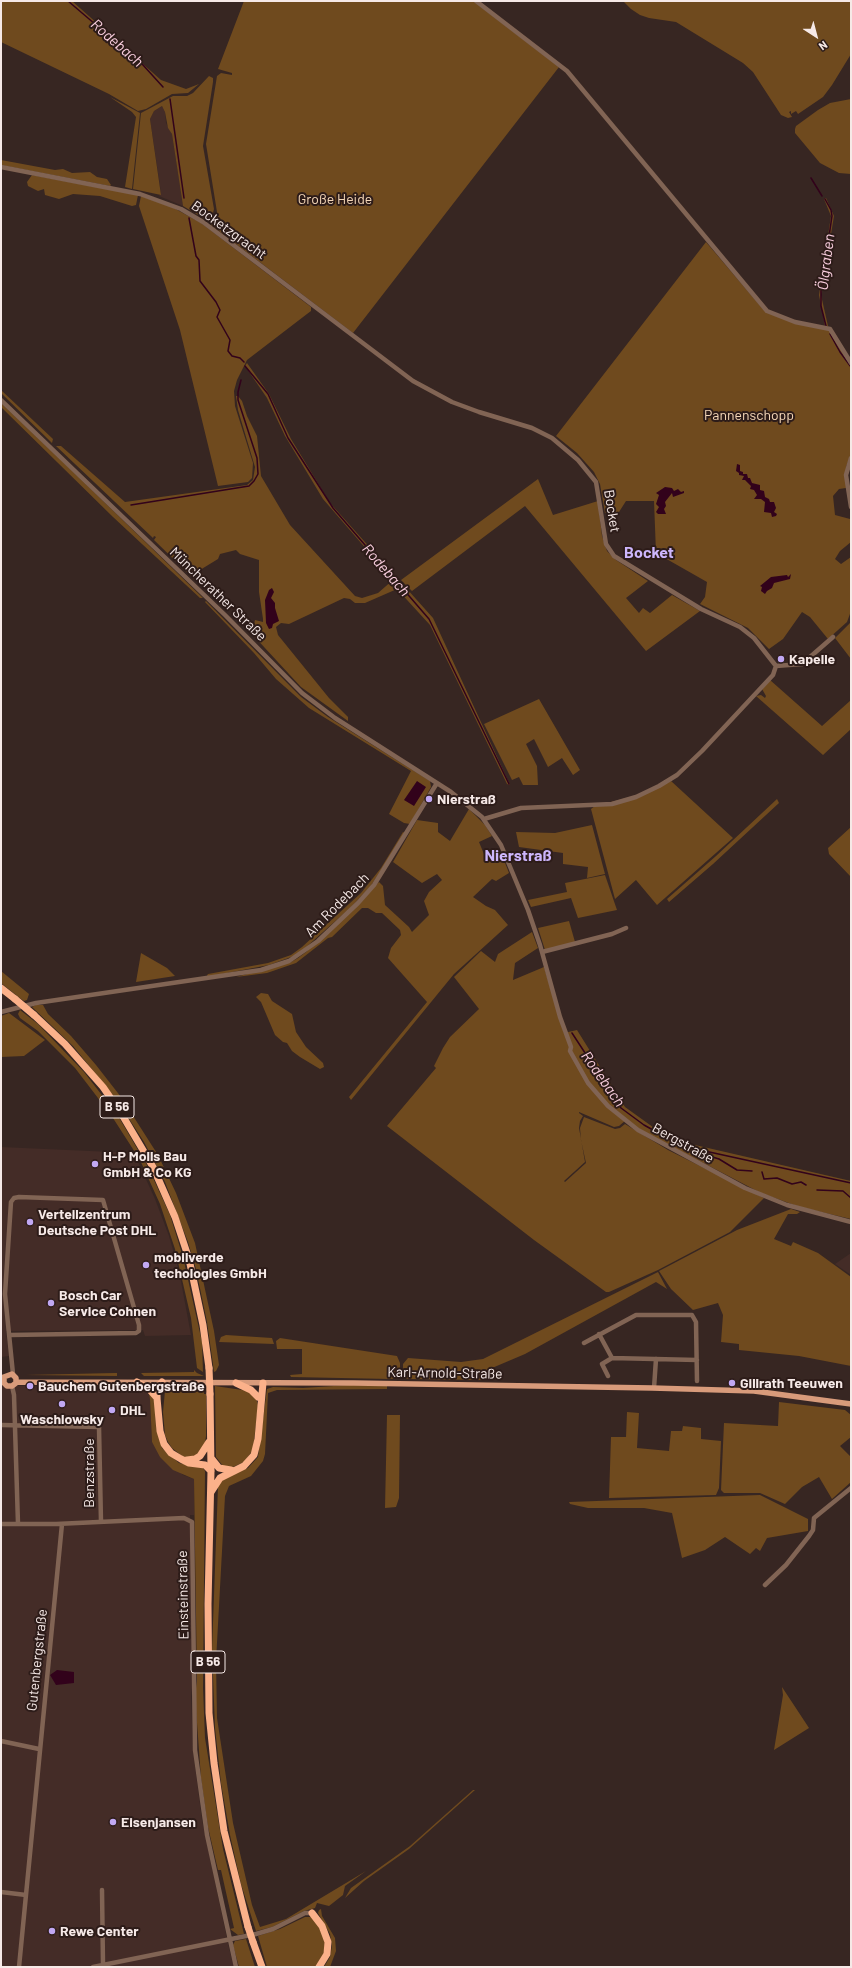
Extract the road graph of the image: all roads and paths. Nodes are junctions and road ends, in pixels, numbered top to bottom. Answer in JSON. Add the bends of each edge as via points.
{"nodes":[{"id":1,"x":476,"y":1,"type":"edge"},
{"id":2,"x":1,"y":167,"type":"edge"},
{"id":3,"x":851,"y":363,"type":"edge"},
{"id":4,"x":413,"y":381,"type":"joint"},
{"id":5,"x":1,"y":400,"type":"edge"},
{"id":6,"x":851,"y":458,"type":"edge"},
{"id":7,"x":851,"y":507,"type":"edge"},
{"id":8,"x":833,"y":637,"type":"dead end"},
{"id":9,"x":776,"y":666,"type":"junction"},
{"id":10,"x":436,"y":783,"type":"junction"},
{"id":11,"x":484,"y":819,"type":"junction"},
{"id":12,"x":626,"y":928,"type":"dead end"},
{"id":13,"x":542,"y":952,"type":"junction"},
{"id":14,"x":1,"y":988,"type":"edge"},
{"id":15,"x":1,"y":1012,"type":"edge"},
{"id":16,"x":851,"y":1222,"type":"edge"},
{"id":17,"x":599,"y":1334,"type":"junction"},
{"id":18,"x":10,"y":1335,"type":"junction"},
{"id":19,"x":584,"y":1343,"type":"dead end"},
{"id":20,"x":612,"y":1358,"type":"junction"},
{"id":21,"x":656,"y":1359,"type":"junction"},
{"id":22,"x":697,"y":1360,"type":"junction"},
{"id":23,"x":608,"y":1376,"type":"dead end"},
{"id":24,"x":2,"y":1380,"type":"edge"},
{"id":25,"x":13,"y":1380,"type":"junction"},
{"id":26,"x":697,"y":1381,"type":"dead end"},
{"id":27,"x":137,"y":1382,"type":"junction"},
{"id":28,"x":162,"y":1382,"type":"junction"},
{"id":29,"x":236,"y":1383,"type":"junction"},
{"id":30,"x":263,"y":1383,"type":"junction"},
{"id":31,"x":654,"y":1388,"type":"junction"},
{"id":32,"x":258,"y":1397,"type":"junction"},
{"id":33,"x":157,"y":1398,"type":"junction"},
{"id":34,"x":851,"y":1404,"type":"edge"},
{"id":35,"x":260,"y":1409,"type":"junction"},
{"id":36,"x":159,"y":1414,"type":"junction"},
{"id":37,"x":1,"y":1425,"type":"edge"},
{"id":38,"x":15,"y":1426,"type":"junction"},
{"id":39,"x":210,"y":1440,"type":"junction"},
{"id":40,"x":211,"y":1457,"type":"junction"},
{"id":41,"x":181,"y":1460,"type":"junction"},
{"id":42,"x":238,"y":1470,"type":"junction"},
{"id":43,"x":211,"y":1471,"type":"junction"},
{"id":44,"x":851,"y":1488,"type":"edge"},
{"id":45,"x":210,"y":1494,"type":"junction"},
{"id":46,"x":101,"y":1522,"type":"junction"},
{"id":47,"x":1,"y":1524,"type":"edge"},
{"id":48,"x":18,"y":1524,"type":"junction"},
{"id":49,"x":62,"y":1524,"type":"junction"},
{"id":50,"x":765,"y":1585,"type":"dead end"},
{"id":51,"x":1,"y":1741,"type":"edge"},
{"id":52,"x":39,"y":1750,"type":"junction"},
{"id":53,"x":102,"y":1890,"type":"dead end"},
{"id":54,"x":1,"y":1892,"type":"edge"},
{"id":55,"x":26,"y":1894,"type":"junction"},
{"id":56,"x":312,"y":1913,"type":"joint"},
{"id":57,"x":229,"y":1939,"type":"junction"},
{"id":58,"x":106,"y":1965,"type":"edge"},
{"id":59,"x":19,"y":1967,"type":"edge"},
{"id":60,"x":93,"y":1967,"type":"edge"},
{"id":61,"x":236,"y":1967,"type":"edge"},
{"id":62,"x":262,"y":1967,"type":"edge"},
{"id":63,"x":319,"y":1967,"type":"edge"}],
"edges":[{"from":1,"to":3,"type":"street","via":[[567,71],[767,311],[795,322],[830,329]]},
{"from":2,"to":4,"type":"street","name":"Bocketzgracht","via":[[140,194],[181,209],[203,222]]},
{"from":4,"to":9,"type":"street","name":"Bocket","via":[[452,402],[532,428],[561,444],[587,468],[596,482],[606,544],[614,556],[701,609],[740,627],[754,638]]},
{"from":5,"to":10,"type":"street","name":"Müncherather Straße","via":[[226,615],[302,693],[340,721]]},
{"from":6,"to":7,"type":"street","via":[[846,475]]},
{"from":8,"to":9,"type":"street","via":[[802,664]]},
{"from":9,"to":11,"type":"street","via":[[773,675],[754,696],[685,768],[668,782],[612,804],[521,808]]},
{"from":10,"to":11,"type":"street","via":[[465,801]]},
{"from":10,"to":15,"type":"street","name":"Am Rodebach","via":[[374,885],[318,941],[289,961],[261,970],[36,1003]]},
{"from":11,"to":13,"type":"street","via":[[501,845]]},
{"from":12,"to":13,"type":"street"},
{"from":13,"to":16,"type":"street","name":"Bergstraße","via":[[570,1051],[588,1083],[602,1101],[627,1123],[688,1159],[745,1188],[787,1205]]},
{"from":14,"to":39,"type":"highway","number":"B 56","bridge":true,"via":[[65,1044],[103,1087],[153,1166],[176,1217],[190,1259],[209,1368]]},
{"from":17,"to":19,"type":"street"},
{"from":17,"to":20,"type":"street"},
{"from":17,"to":22,"type":"street","via":[[636,1314],[692,1314],[696,1322]]},
{"from":18,"to":18,"type":"street","via":[[139,1331],[103,1200],[14,1198],[11,1202],[5,1294]]},
{"from":18,"to":25,"type":"street"},
{"from":20,"to":21,"type":"street"},
{"from":20,"to":23,"type":"street","via":[[602,1364]]},
{"from":21,"to":22,"type":"street"},
{"from":21,"to":31,"type":"street"},
{"from":22,"to":26,"type":"street"},
{"from":24,"to":25,"type":"main road"},
{"from":24,"to":25,"type":"main road"},
{"from":25,"to":27,"type":"main road","name":"Karl-Arnold-Straße"},
{"from":25,"to":38,"type":"street"},
{"from":27,"to":28,"type":"main road","name":"Karl-Arnold-Straße"},
{"from":27,"to":33,"type":"highway","via":[[149,1389]]},
{"from":28,"to":29,"type":"main road","name":"Karl-Arnold-Straße"},
{"from":28,"to":33,"type":"highway","via":[[158,1388]]},
{"from":28,"to":36,"type":"highway"},
{"from":29,"to":30,"type":"main road","name":"Karl-Arnold-Straße"},
{"from":29,"to":32,"type":"highway"},
{"from":30,"to":31,"type":"main road","name":"Karl-Arnold-Straße"},
{"from":30,"to":32,"type":"highway","via":[[258,1390]]},
{"from":30,"to":35,"type":"highway"},
{"from":31,"to":34,"type":"main road","name":"Karl-Arnold-Straße","via":[[754,1391]]},
{"from":32,"to":35,"type":"highway"},
{"from":33,"to":36,"type":"highway"},
{"from":35,"to":42,"type":"highway","via":[[255,1453],[249,1462]]},
{"from":36,"to":41,"type":"highway","via":[[164,1444]]},
{"from":37,"to":38,"type":"street","name":"Benzstraße"},
{"from":38,"to":46,"type":"street","name":"Benzstraße","via":[[100,1429]]},
{"from":38,"to":48,"type":"street"},
{"from":39,"to":40,"type":"highway","number":"B 56"},
{"from":39,"to":41,"type":"highway","via":[[198,1458]]},
{"from":40,"to":42,"type":"highway","via":[[219,1468]]},
{"from":40,"to":43,"type":"highway","number":"B 56"},
{"from":41,"to":43,"type":"highway","via":[[205,1465]]},
{"from":42,"to":45,"type":"highway","via":[[220,1478]]},
{"from":43,"to":45,"type":"highway","number":"B 56"},
{"from":44,"to":50,"type":"street","via":[[814,1518],[813,1530],[809,1536],[786,1565]]},
{"from":45,"to":62,"type":"highway","number":"B 56","bridge":true,"via":[[208,1655],[212,1740],[224,1831],[248,1927]]},
{"from":46,"to":49,"type":"street","name":"Einsteinstraße"},
{"from":46,"to":57,"type":"street","name":"Einsteinstraße","via":[[184,1518],[192,1522],[195,1750],[207,1834]]},
{"from":47,"to":48,"type":"street"},
{"from":48,"to":49,"type":"street"},
{"from":49,"to":52,"type":"street","name":"Gutenbergstraße"},
{"from":51,"to":52,"type":"street"},
{"from":52,"to":55,"type":"street","name":"Gutenbergstraße"},
{"from":53,"to":58,"type":"street"},
{"from":54,"to":55,"type":"street"},
{"from":55,"to":59,"type":"street","name":"Gutenbergstraße"},
{"from":56,"to":57,"type":"street","via":[[305,1913],[273,1929]]},
{"from":56,"to":63,"type":"highway","via":[[328,1939],[327,1954]]},
{"from":57,"to":58,"type":"street"},
{"from":57,"to":61,"type":"street"},
{"from":58,"to":60,"type":"street"}]}
